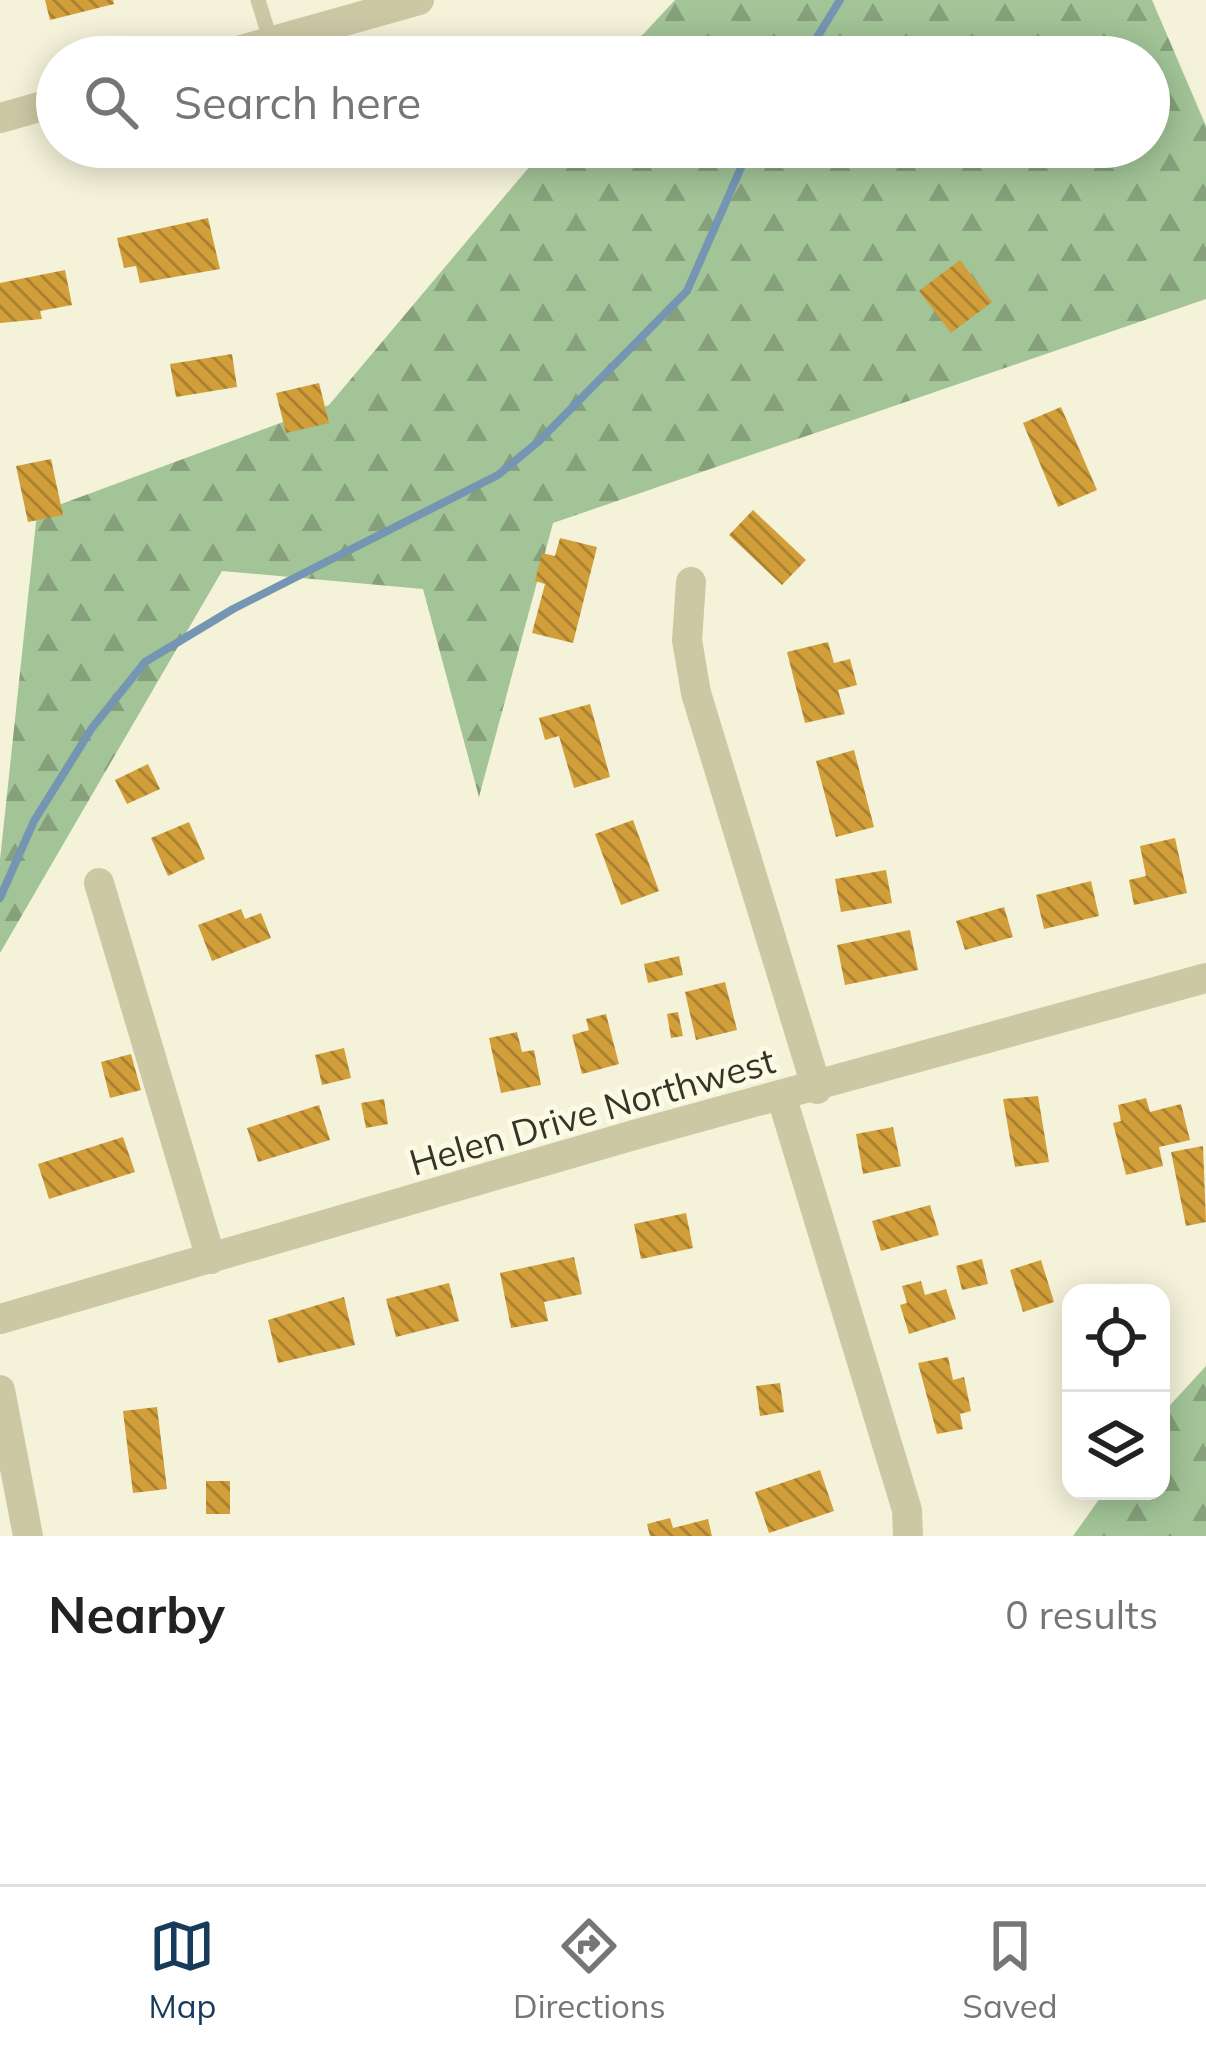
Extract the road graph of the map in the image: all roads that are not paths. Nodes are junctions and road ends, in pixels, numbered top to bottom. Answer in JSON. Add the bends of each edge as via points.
{"nodes":[{"id":1,"x":258,"y":0,"type":"edge"},
{"id":2,"x":419,"y":0,"type":"edge"},
{"id":3,"x":269,"y":36,"type":"edge"},
{"id":4,"x":292,"y":36,"type":"edge"},
{"id":5,"x":36,"y":107,"type":"edge"},
{"id":6,"x":0,"y":118,"type":"edge"},
{"id":7,"x":691,"y":582,"type":"dead end"},
{"id":8,"x":100,"y":883,"type":"dead end"},
{"id":9,"x":1206,"y":978,"type":"edge"},
{"id":10,"x":817,"y":1089,"type":"junction"},
{"id":11,"x":782,"y":1097,"type":"junction"},
{"id":12,"x":211,"y":1259,"type":"junction"},
{"id":13,"x":0,"y":1319,"type":"edge"},
{"id":14,"x":0,"y":1390,"type":"edge"},
{"id":15,"x":28,"y":1536,"type":"edge"},
{"id":16,"x":908,"y":1536,"type":"edge"}],
"edges":[{"from":1,"to":3,"type":"lane"},
{"from":2,"to":4,"type":"street"},
{"from":5,"to":6,"type":"street"},
{"from":7,"to":10,"type":"street","via":[[687,640],[696,693]]},
{"from":8,"to":12,"type":"street"},
{"from":9,"to":10,"type":"street","name":"Helen Drive Northwest"},
{"from":10,"to":11,"type":"street","name":"Helen Drive Northwest"},
{"from":11,"to":12,"type":"street","name":"Helen Drive Northwest"},
{"from":11,"to":16,"type":"street","via":[[907,1510]]},
{"from":12,"to":13,"type":"street","name":"Helen Drive Northwest"},
{"from":14,"to":15,"type":"street"}]}
